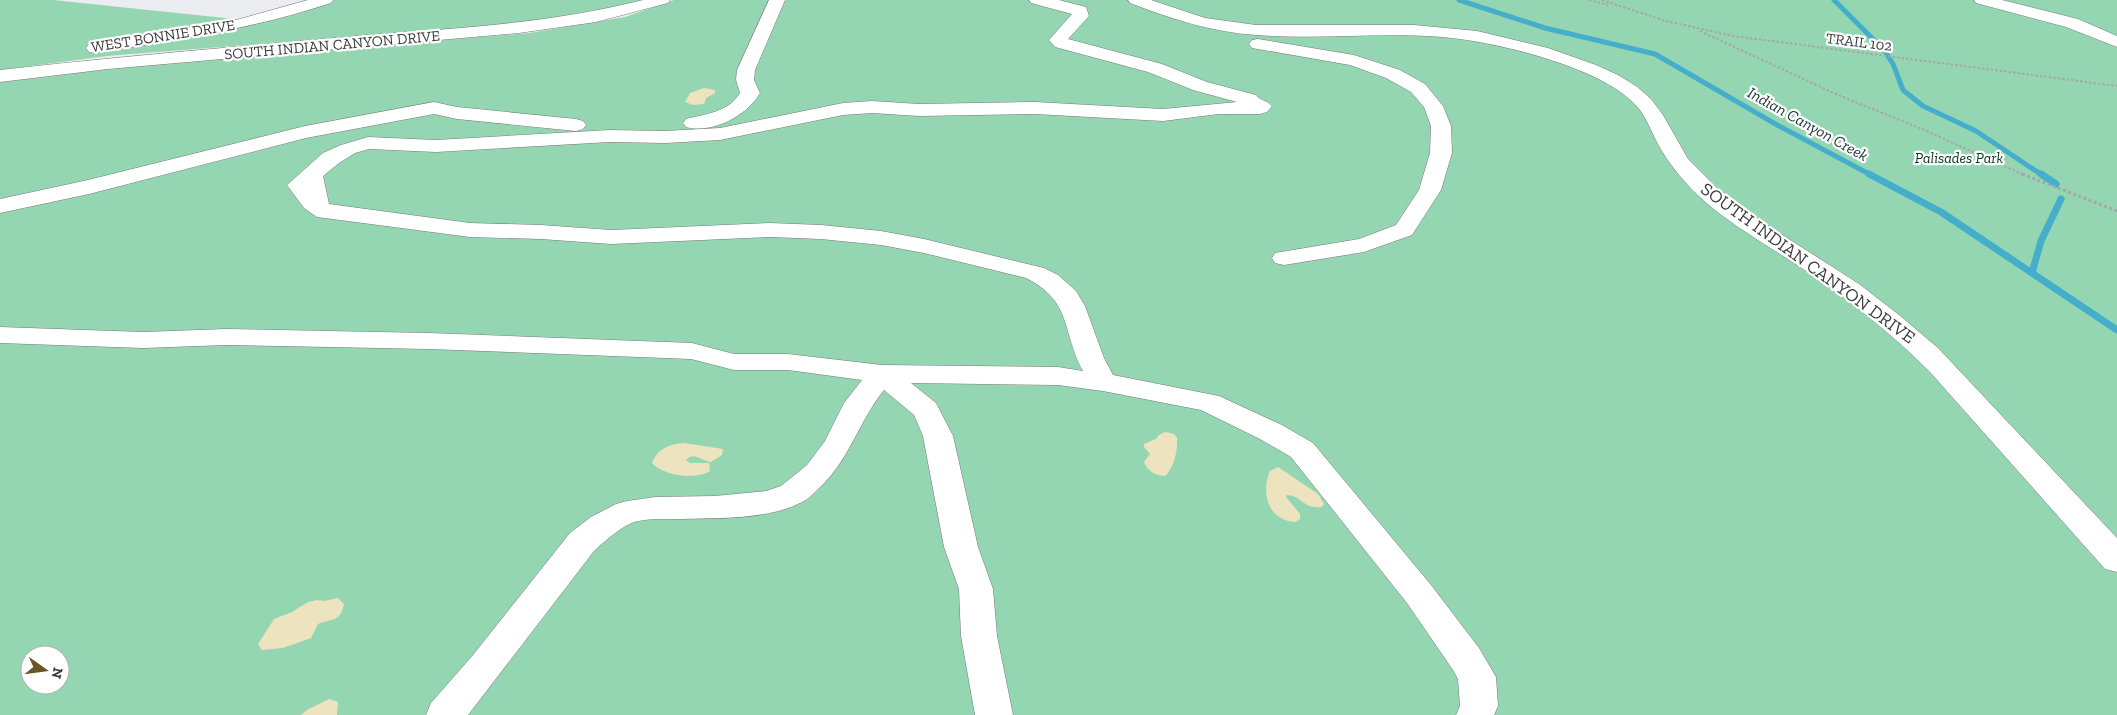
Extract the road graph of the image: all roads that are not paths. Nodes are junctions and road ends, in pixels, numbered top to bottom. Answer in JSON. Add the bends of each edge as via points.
{"nodes":[{"id":1,"x":325,"y":0,"type":"edge"},
{"id":2,"x":662,"y":0,"type":"edge"},
{"id":3,"x":777,"y":0,"type":"edge"},
{"id":4,"x":1037,"y":0,"type":"edge"},
{"id":5,"x":1136,"y":0,"type":"edge"},
{"id":6,"x":1982,"y":0,"type":"edge"},
{"id":7,"x":1225,"y":27,"type":"junction"},
{"id":8,"x":2117,"y":42,"type":"edge"},
{"id":9,"x":0,"y":65,"type":"edge"},
{"id":10,"x":0,"y":76,"type":"edge"},
{"id":11,"x":0,"y":206,"type":"edge"},
{"id":12,"x":1284,"y":258,"type":"dead end"},
{"id":13,"x":0,"y":334,"type":"edge"},
{"id":14,"x":882,"y":374,"type":"junction"},
{"id":15,"x":1103,"y":382,"type":"junction"},
{"id":16,"x":2117,"y":560,"type":"edge"},
{"id":17,"x":486,"y":666,"type":"junction"},
{"id":18,"x":446,"y":715,"type":"edge"},
{"id":19,"x":470,"y":715,"type":"edge"},
{"id":20,"x":994,"y":715,"type":"edge"},
{"id":21,"x":1475,"y":715,"type":"edge"}],
"edges":[{"from":1,"to":9,"type":"street","name":"WEST BONNIE DRIVE","via":[[236,25]]},
{"from":2,"to":10,"type":"street","name":"SOUTH INDIAN CANYON DRIVE","via":[[596,17],[519,28],[108,63]]},
{"from":3,"to":11,"type":"street","via":[[746,70],[750,94],[746,102],[722,116],[672,126],[614,130],[434,108],[305,132]]},
{"from":4,"to":15,"type":"street","via":[[1080,11],[1081,16],[1058,40],[1061,43],[1155,68],[1200,86],[1249,99],[1254,106],[1179,115],[1035,108],[920,110],[872,107],[843,109],[712,135],[610,136],[436,146],[368,143],[330,158],[298,185],[312,203],[325,212],[470,230],[611,237],[770,230],[881,238],[1035,273],[1051,280],[1063,291],[1076,314],[1088,354]]},
{"from":5,"to":7,"type":"street","name":"SOUTH INDIAN CANYON DRIVE","via":[[1195,21]]},
{"from":6,"to":8,"type":"street","via":[[2072,23]]},
{"from":7,"to":12,"type":"street","via":[[1226,35],[1239,40],[1354,60],[1393,74],[1418,88],[1433,106],[1441,126],[1441,153],[1430,190],[1404,230],[1364,245]]},
{"from":7,"to":16,"type":"street","name":"SOUTH INDIAN CANYON DRIVE","via":[[1462,34],[1550,55],[1615,82],[1644,104],[1676,157],[1699,184],[1910,337],[1947,373]]},
{"from":13,"to":14,"type":"street","via":[[143,340],[226,337],[429,341],[692,351],[734,362],[788,362]]},
{"from":14,"to":15,"type":"street","via":[[1058,376]]},
{"from":14,"to":17,"type":"street","via":[[858,404],[838,444],[818,472],[792,494],[767,502],[627,512],[603,525],[582,542]]},
{"from":14,"to":20,"type":"street","via":[[926,410],[938,436],[962,547],[976,589],[979,636]]},
{"from":15,"to":21,"type":"street","via":[[1209,402],[1302,450],[1407,579],[1466,659],[1477,677],[1479,706]]},
{"from":17,"to":18,"type":"street"},
{"from":17,"to":19,"type":"street"}]}
